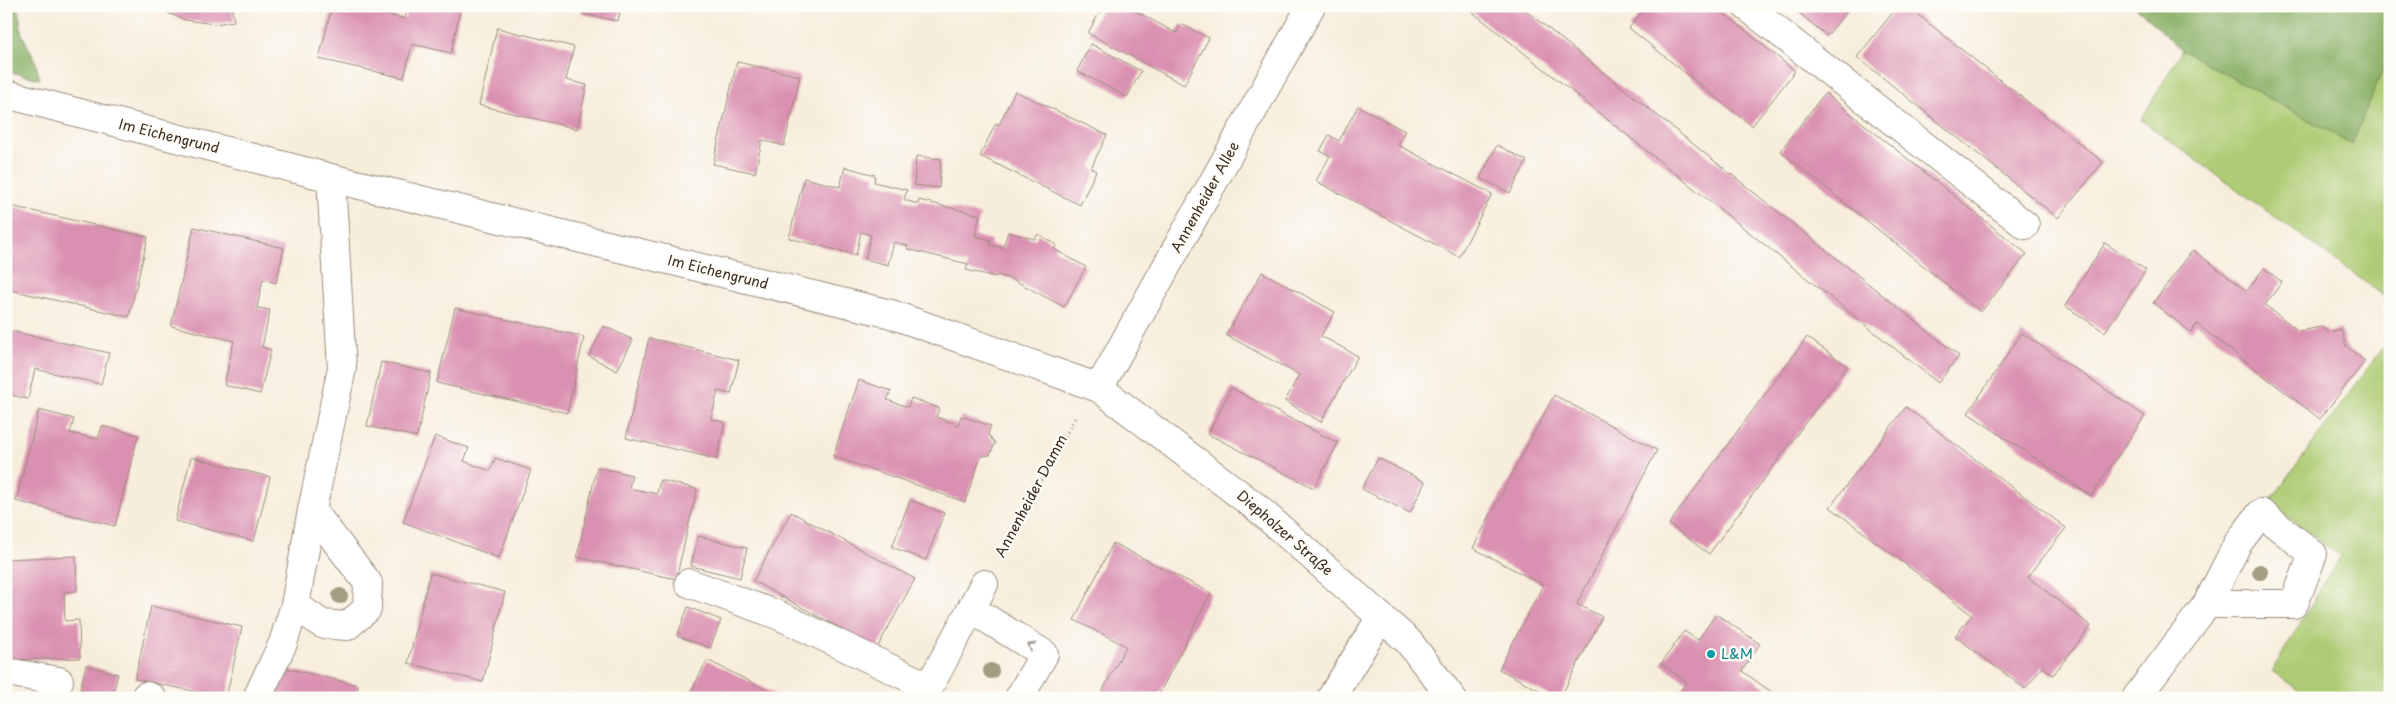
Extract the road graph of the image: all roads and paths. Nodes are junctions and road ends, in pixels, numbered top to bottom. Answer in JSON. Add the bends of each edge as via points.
{"nodes":[{"id":1,"x":1310,"y":6,"type":"edge"},
{"id":2,"x":1746,"y":6,"type":"edge"},
{"id":3,"x":6,"y":94,"type":"edge"},
{"id":4,"x":332,"y":178,"type":"junction"},
{"id":5,"x":2025,"y":225,"type":"dead end"},
{"id":6,"x":1099,"y":388,"type":"junction"},
{"id":7,"x":312,"y":510,"type":"junction"},
{"id":8,"x":689,"y":583,"type":"dead end"},
{"id":9,"x":984,"y":584,"type":"joint"},
{"id":10,"x":2208,"y":604,"type":"dead end"},
{"id":11,"x":295,"y":605,"type":"junction"},
{"id":12,"x":971,"y":609,"type":"junction"},
{"id":13,"x":1381,"y":617,"type":"junction"},
{"id":14,"x":6,"y":672,"type":"edge"},
{"id":15,"x":59,"y":681,"type":"dead end"},
{"id":16,"x":926,"y":692,"type":"edge"},
{"id":17,"x":256,"y":698,"type":"edge"},
{"id":18,"x":1019,"y":698,"type":"edge"},
{"id":19,"x":1331,"y":698,"type":"edge"},
{"id":20,"x":1452,"y":698,"type":"edge"},
{"id":21,"x":2136,"y":698,"type":"edge"}],
"edges":[{"from":1,"to":6,"type":"street","name":"Annenheider Allee"},
{"from":2,"to":5,"type":"street"},
{"from":3,"to":4,"type":"street","name":"Im Eichengrund"},
{"from":4,"to":6,"type":"street","name":"Im Eichengrund","via":[[891,314]]},
{"from":4,"to":7,"type":"street","via":[[342,368]]},
{"from":6,"to":9,"type":"path","name":"Annenheider Damm","via":[[1072,422]]},
{"from":6,"to":13,"type":"street","name":"Diepholzer Straße","via":[[1256,507]]},
{"from":7,"to":11,"type":"street"},
{"from":7,"to":11,"type":"street","via":[[368,584],[367,609],[348,626],[322,624]]},
{"from":8,"to":16,"type":"street","via":[[778,615]]},
{"from":9,"to":12,"type":"street"},
{"from":10,"to":21,"type":"street"},
{"from":11,"to":17,"type":"street","via":[[283,643]]},
{"from":12,"to":16,"type":"street"},
{"from":18,"to":12,"type":"street","one_way":true,"via":[[1044,654]]},
{"from":13,"to":19,"type":"street"},
{"from":13,"to":20,"type":"street","name":"Diepholzer Straße","via":[[1408,641]]},
{"from":14,"to":15,"type":"street"}]}
